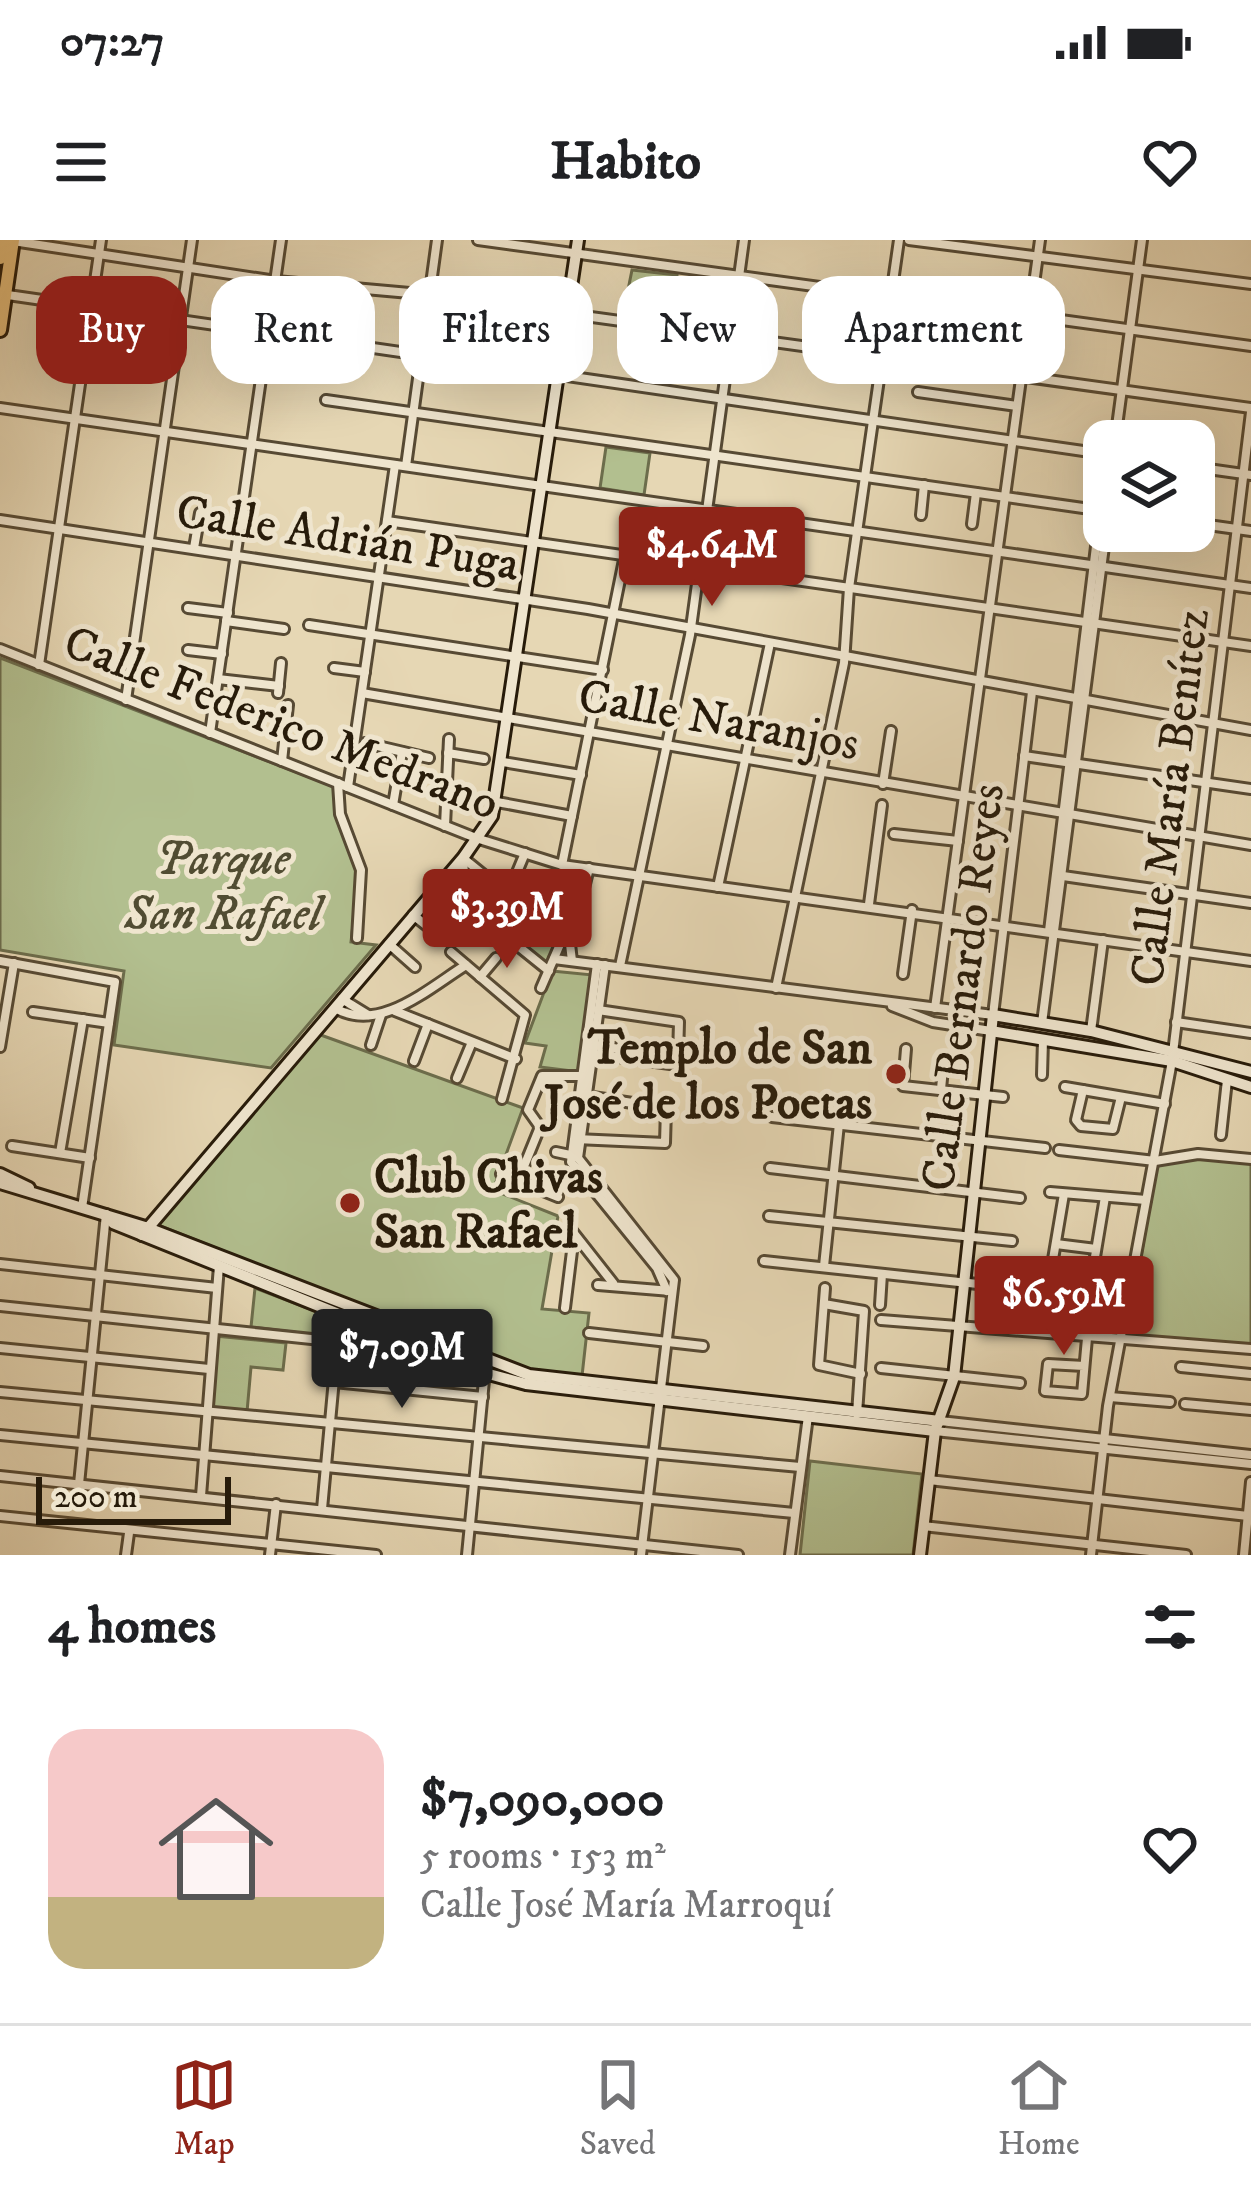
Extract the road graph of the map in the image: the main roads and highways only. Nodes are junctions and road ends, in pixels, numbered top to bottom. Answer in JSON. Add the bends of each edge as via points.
{"nodes":[{"id":1,"x":2,"y":240,"type":"edge"},
{"id":2,"x":13,"y":240,"type":"edge"},
{"id":3,"x":0,"y":258,"type":"edge"},
{"id":4,"x":3,"y":295,"type":"edge"},
{"id":5,"x":0,"y":330,"type":"edge"}],
"edges":[{"from":1,"to":3,"type":"main road"},
{"from":2,"to":4,"type":"main road"},
{"from":4,"to":5,"type":"main road"}]}
